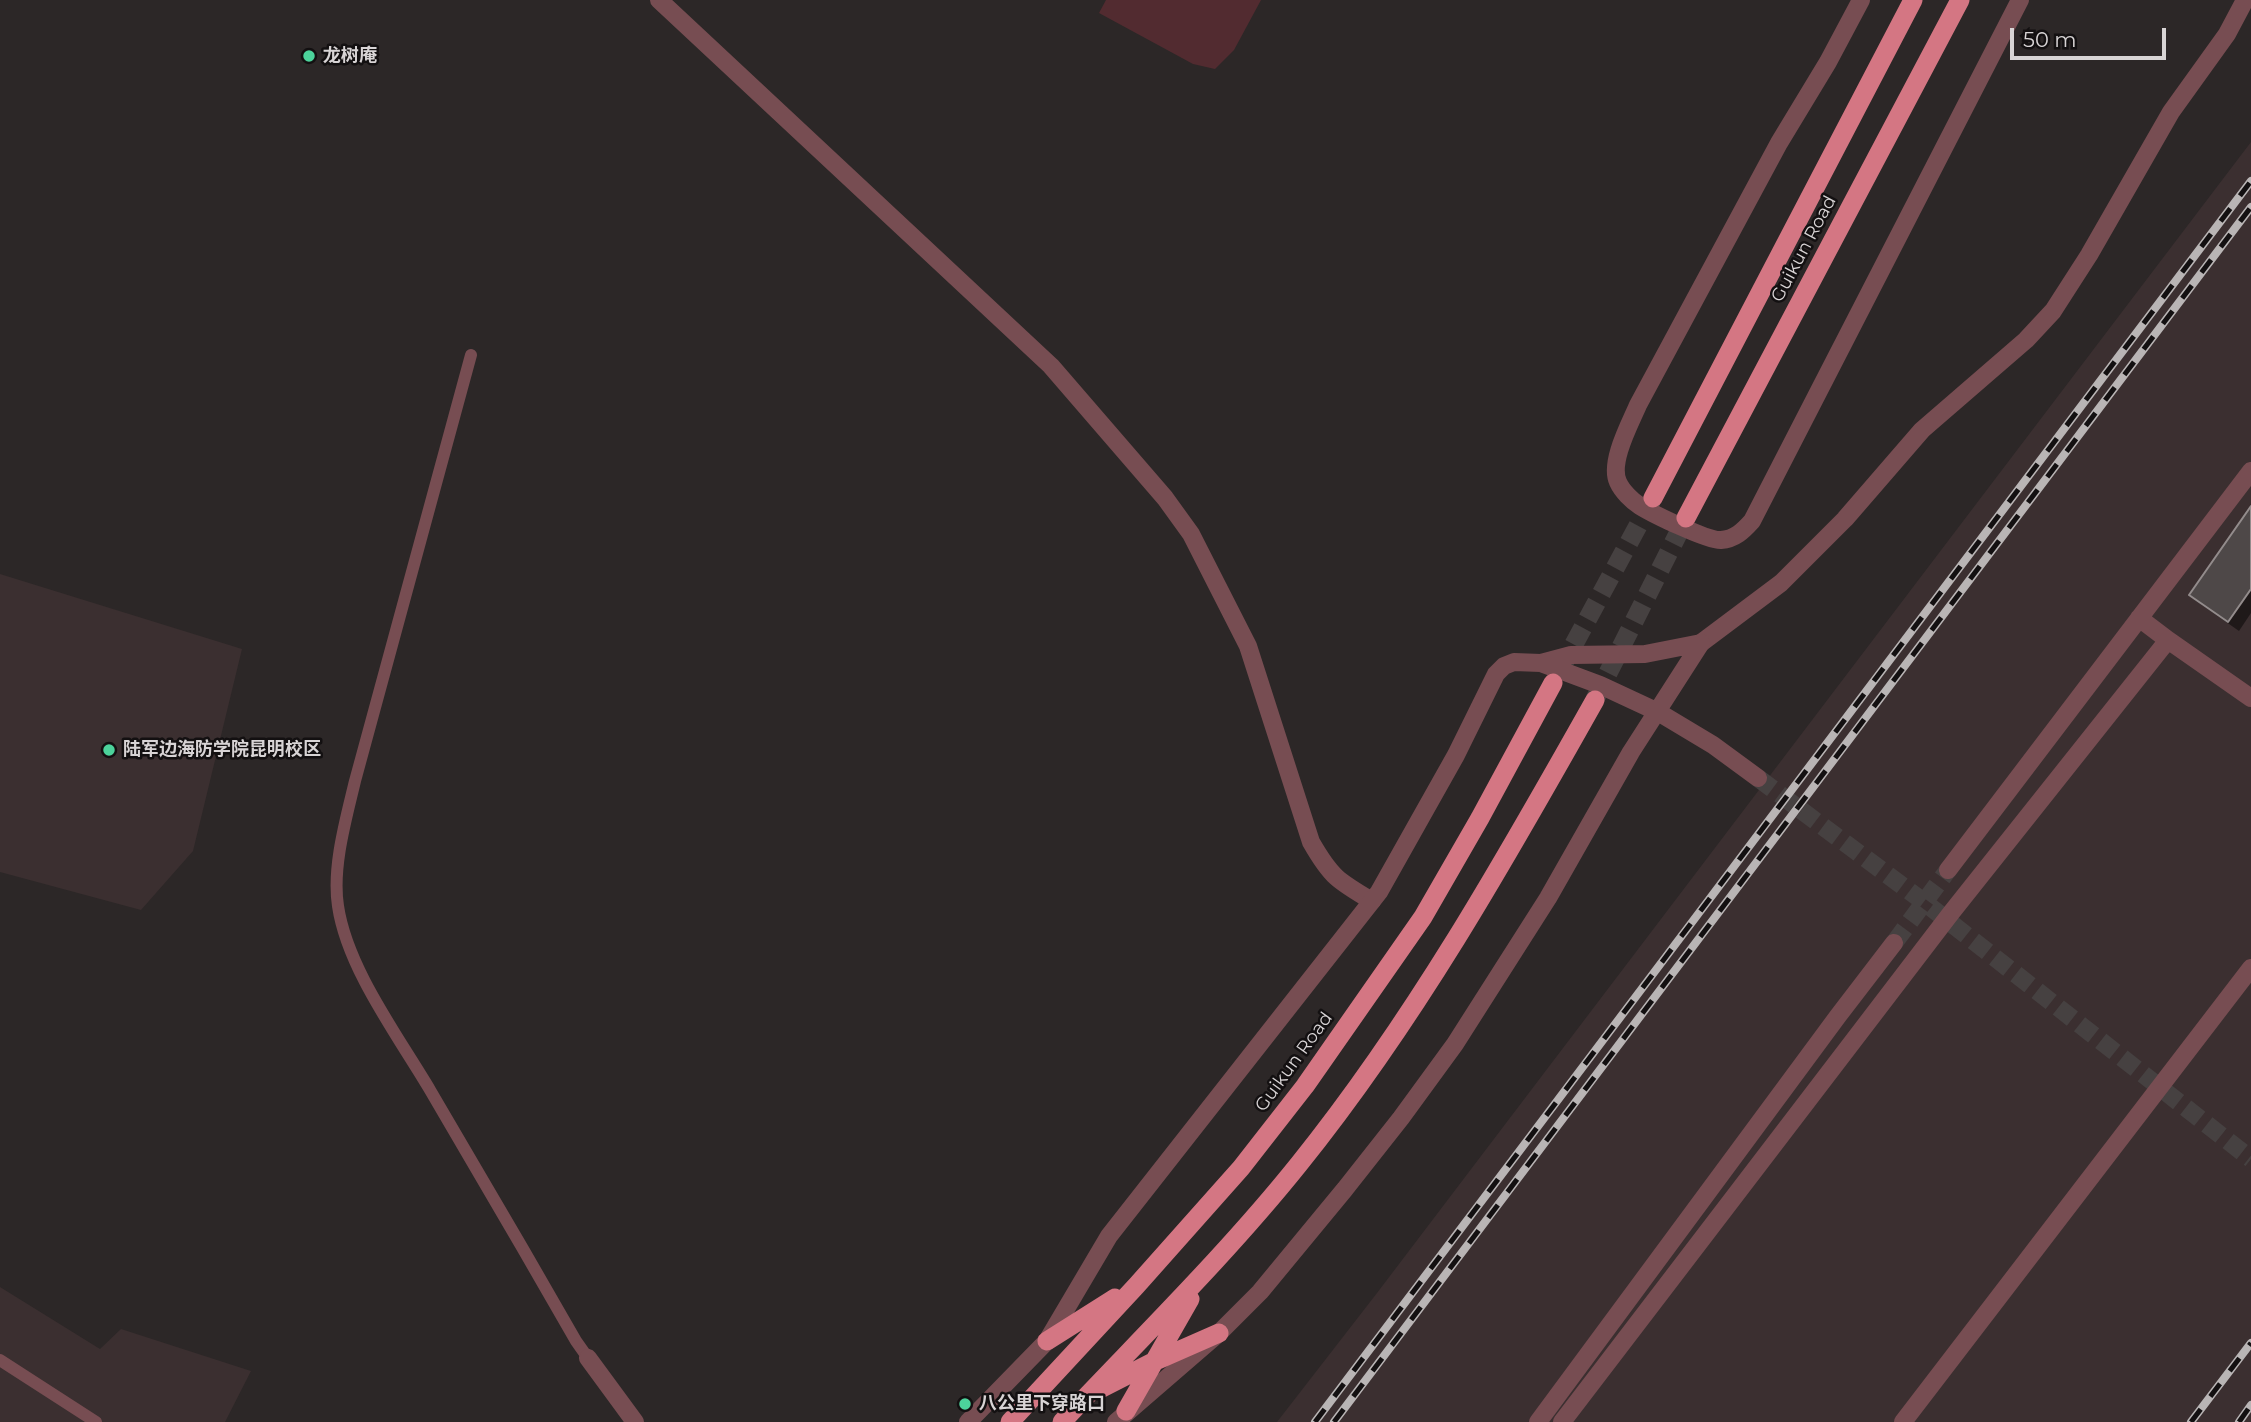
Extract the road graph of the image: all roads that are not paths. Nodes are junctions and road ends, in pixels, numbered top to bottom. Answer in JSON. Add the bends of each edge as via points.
{"nodes":[{"id":1,"x":659,"y":0,"type":"edge"},
{"id":2,"x":1861,"y":0,"type":"edge"},
{"id":3,"x":1913,"y":0,"type":"edge"},
{"id":4,"x":1960,"y":0,"type":"edge"},
{"id":5,"x":2020,"y":0,"type":"edge"},
{"id":6,"x":2245,"y":0,"type":"edge"},
{"id":7,"x":471,"y":355,"type":"dead end"},
{"id":8,"x":2251,"y":471,"type":"edge"},
{"id":9,"x":1653,"y":498,"type":"tunnel mouth"},
{"id":10,"x":1686,"y":518,"type":"tunnel mouth"},
{"id":11,"x":2139,"y":618,"type":"junction"},
{"id":12,"x":2168,"y":640,"type":"junction"},
{"id":13,"x":1701,"y":643,"type":"junction"},
{"id":14,"x":1541,"y":663,"type":"junction"},
{"id":15,"x":1553,"y":683,"type":"tunnel mouth"},
{"id":16,"x":2251,"y":698,"type":"edge"},
{"id":17,"x":1595,"y":700,"type":"tunnel mouth"},
{"id":18,"x":1658,"y":712,"type":"junction"},
{"id":19,"x":1758,"y":778,"type":"tunnel mouth"},
{"id":20,"x":1948,"y":870,"type":"tunnel mouth"},
{"id":21,"x":1372,"y":901,"type":"junction"},
{"id":22,"x":1894,"y":943,"type":"tunnel mouth"},
{"id":23,"x":2251,"y":968,"type":"edge"},
{"id":24,"x":1208,"y":1268,"type":"junction"},
{"id":25,"x":1137,"y":1285,"type":"junction"},
{"id":26,"x":1219,"y":1333,"type":"junction"},
{"id":27,"x":1047,"y":1341,"type":"junction"},
{"id":28,"x":588,"y":1358,"type":"joint"},
{"id":29,"x":0,"y":1360,"type":"edge"},
{"id":30,"x":1153,"y":1362,"type":"junction"},
{"id":31,"x":1086,"y":1396,"type":"junction"},
{"id":32,"x":1121,"y":1417,"type":"edge"},
{"id":33,"x":96,"y":1422,"type":"edge"},
{"id":34,"x":635,"y":1422,"type":"edge"},
{"id":35,"x":968,"y":1422,"type":"edge"},
{"id":36,"x":1010,"y":1422,"type":"edge"},
{"id":37,"x":1062,"y":1422,"type":"edge"},
{"id":38,"x":1538,"y":1422,"type":"edge"},
{"id":39,"x":1562,"y":1422,"type":"edge"},
{"id":40,"x":1903,"y":1422,"type":"edge"}],
"edges":[{"from":1,"to":21,"type":"street","via":[[1051,366],[1165,498],[1191,534],[1248,646],[1311,842],[1340,882]]},
{"from":2,"to":5,"type":"street","via":[[1779,143],[1623,438],[1616,463],[1617,482],[1628,496],[1639,506],[1702,536],[1719,540],[1739,535],[1752,521]]},
{"from":3,"to":9,"type":"highway","name":"Guikun Road"},
{"from":4,"to":10,"type":"highway","name":"Guikun Road"},
{"from":6,"to":13,"type":"street","via":[[2227,34],[2171,112],[2053,311],[1922,430],[1845,519],[1781,583]]},
{"from":7,"to":28,"type":"lane","via":[[355,781],[339,850],[337,904],[348,945],[369,988]]},
{"from":8,"to":11,"type":"street"},
{"from":11,"to":12,"type":"street"},
{"from":11,"to":20,"type":"street"},
{"from":12,"to":16,"type":"street"},
{"from":12,"to":39,"type":"street","via":[[1951,913]]},
{"from":13,"to":14,"type":"street","via":[[1646,654],[1571,655]]},
{"from":13,"to":18,"type":"street"},
{"from":14,"to":18,"type":"street"},
{"from":14,"to":21,"type":"street","via":[[1514,662],[1496,674],[1456,755]]},
{"from":15,"to":25,"type":"highway","name":"Guikun Road","via":[[1423,917],[1305,1086],[1241,1168]]},
{"from":17,"to":24,"type":"highway","via":[[1458,937],[1402,1022],[1299,1165]]},
{"from":18,"to":19,"type":"street"},
{"from":18,"to":26,"type":"street","via":[[1455,1044],[1345,1189],[1260,1292]]},
{"from":21,"to":27,"type":"street","via":[[1109,1236]]},
{"from":22,"to":38,"type":"street"},
{"from":23,"to":40,"type":"street"},
{"from":24,"to":30,"type":"highway"},
{"from":24,"to":31,"type":"highway"},
{"from":25,"to":27,"type":"highway"},
{"from":25,"to":36,"type":"highway","name":"Guikun Road"},
{"from":26,"to":30,"type":"highway"},
{"from":26,"to":32,"type":"street"},
{"from":27,"to":35,"type":"street"},
{"from":28,"to":34,"type":"street"},
{"from":29,"to":33,"type":"lane"},
{"from":30,"to":31,"type":"highway"},
{"from":30,"to":32,"type":"highway"},
{"from":31,"to":37,"type":"highway"}]}
